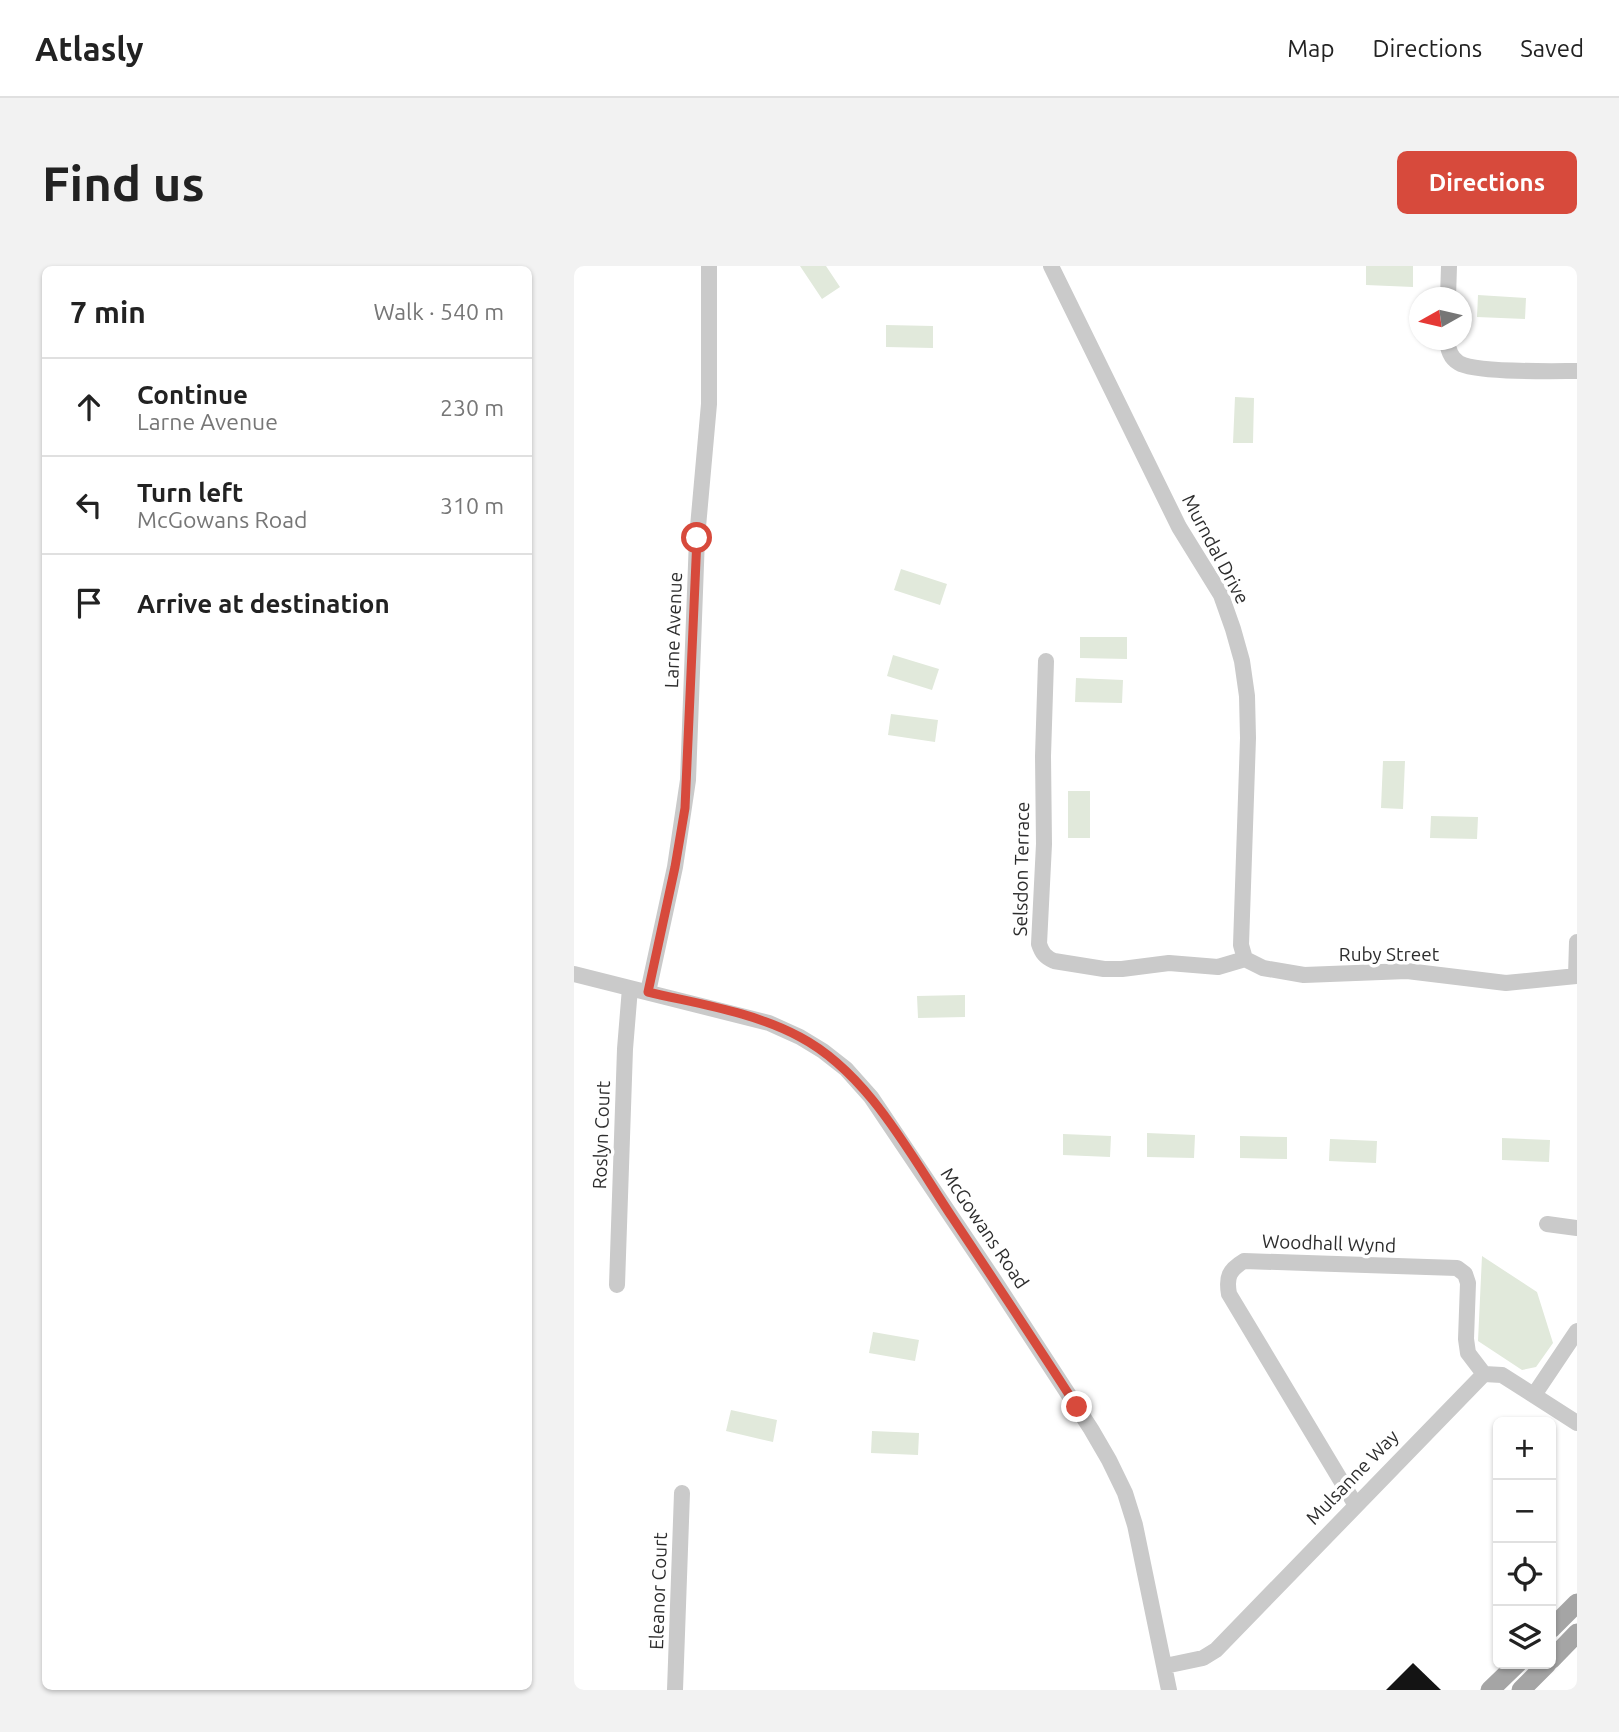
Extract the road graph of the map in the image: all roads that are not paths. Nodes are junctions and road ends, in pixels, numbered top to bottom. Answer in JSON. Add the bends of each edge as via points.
{"nodes":[{"id":1,"x":709,"y":266,"type":"edge"},
{"id":2,"x":1051,"y":266,"type":"edge"},
{"id":3,"x":1449,"y":266,"type":"edge"},
{"id":4,"x":1448,"y":287,"type":"edge"},
{"id":5,"x":1448,"y":350,"type":"edge"},
{"id":6,"x":1577,"y":371,"type":"edge"},
{"id":7,"x":1046,"y":661,"type":"dead end"},
{"id":8,"x":1577,"y":942,"type":"edge"},
{"id":9,"x":1245,"y":959,"type":"junction"},
{"id":10,"x":574,"y":974,"type":"edge"},
{"id":11,"x":1576,"y":976,"type":"edge"},
{"id":12,"x":630,"y":988,"type":"junction"},
{"id":13,"x":648,"y":992,"type":"junction"},
{"id":14,"x":1547,"y":1224,"type":"dead end"},
{"id":15,"x":1577,"y":1228,"type":"edge"},
{"id":16,"x":617,"y":1285,"type":"dead end"},
{"id":17,"x":1577,"y":1331,"type":"edge"},
{"id":18,"x":1484,"y":1374,"type":"junction"},
{"id":19,"x":1534,"y":1395,"type":"junction"},
{"id":20,"x":1577,"y":1423,"type":"edge"},
{"id":21,"x":682,"y":1493,"type":"dead end"},
{"id":22,"x":1355,"y":1504,"type":"junction"},
{"id":23,"x":1577,"y":1603,"type":"edge"},
{"id":24,"x":1556,"y":1624,"type":"edge"},
{"id":25,"x":1577,"y":1633,"type":"edge"},
{"id":26,"x":1556,"y":1655,"type":"edge"},
{"id":27,"x":1165,"y":1665,"type":"junction"},
{"id":28,"x":1512,"y":1669,"type":"edge"},
{"id":29,"x":1542,"y":1669,"type":"edge"},
{"id":30,"x":676,"y":1690,"type":"edge"},
{"id":31,"x":1169,"y":1690,"type":"edge"},
{"id":32,"x":1490,"y":1690,"type":"edge"},
{"id":33,"x":1521,"y":1690,"type":"edge"}],
"edges":[{"from":1,"to":13,"type":"street","name":"Larne Avenue","via":[[709,404],[697,538],[688,780]]},
{"from":2,"to":9,"type":"street","name":"Murndal Drive","via":[[1179,527],[1221,596],[1233,629],[1247,696],[1241,929]]},
{"from":3,"to":4,"type":"street"},
{"from":5,"to":6,"type":"street","via":[[1462,365],[1485,369]]},
{"from":7,"to":9,"type":"street","name":"Selsdon Terrace","via":[[1039,944],[1046,958],[1104,969],[1169,963],[1218,967]]},
{"from":8,"to":11,"type":"street"},
{"from":9,"to":11,"type":"street","name":"Ruby Street","via":[[1263,968],[1304,975],[1407,971],[1506,983]]},
{"from":10,"to":12,"type":"street","name":"McGowans Road"},
{"from":12,"to":13,"type":"street","name":"McGowans Road"},
{"from":12,"to":16,"type":"street","name":"Roslyn Court"},
{"from":13,"to":27,"type":"street","name":"McGowans Road","via":[[747,1016],[800,1037],[846,1069],[871,1097],[1109,1460],[1135,1525]]},
{"from":14,"to":15,"type":"street"},
{"from":17,"to":19,"type":"street"},
{"from":18,"to":19,"type":"street","via":[[1502,1375]]},
{"from":18,"to":22,"type":"street","name":"Mulsanne Way"},
{"from":18,"to":22,"type":"street","name":"Woodhall Wynd","via":[[1468,1353],[1468,1283],[1457,1268],[1244,1261],[1232,1268],[1227,1280],[1229,1294]]},
{"from":19,"to":20,"type":"street"},
{"from":21,"to":30,"type":"street","name":"Eleanor Court"},
{"from":22,"to":27,"type":"street","name":"Mulsanne Way","via":[[1216,1650],[1203,1658]]},
{"from":23,"to":24,"type":"main road"},
{"from":25,"to":26,"type":"main road"},
{"from":27,"to":31,"type":"street","name":"McGowans Road"},
{"from":28,"to":32,"type":"main road"},
{"from":29,"to":33,"type":"main road"}]}
